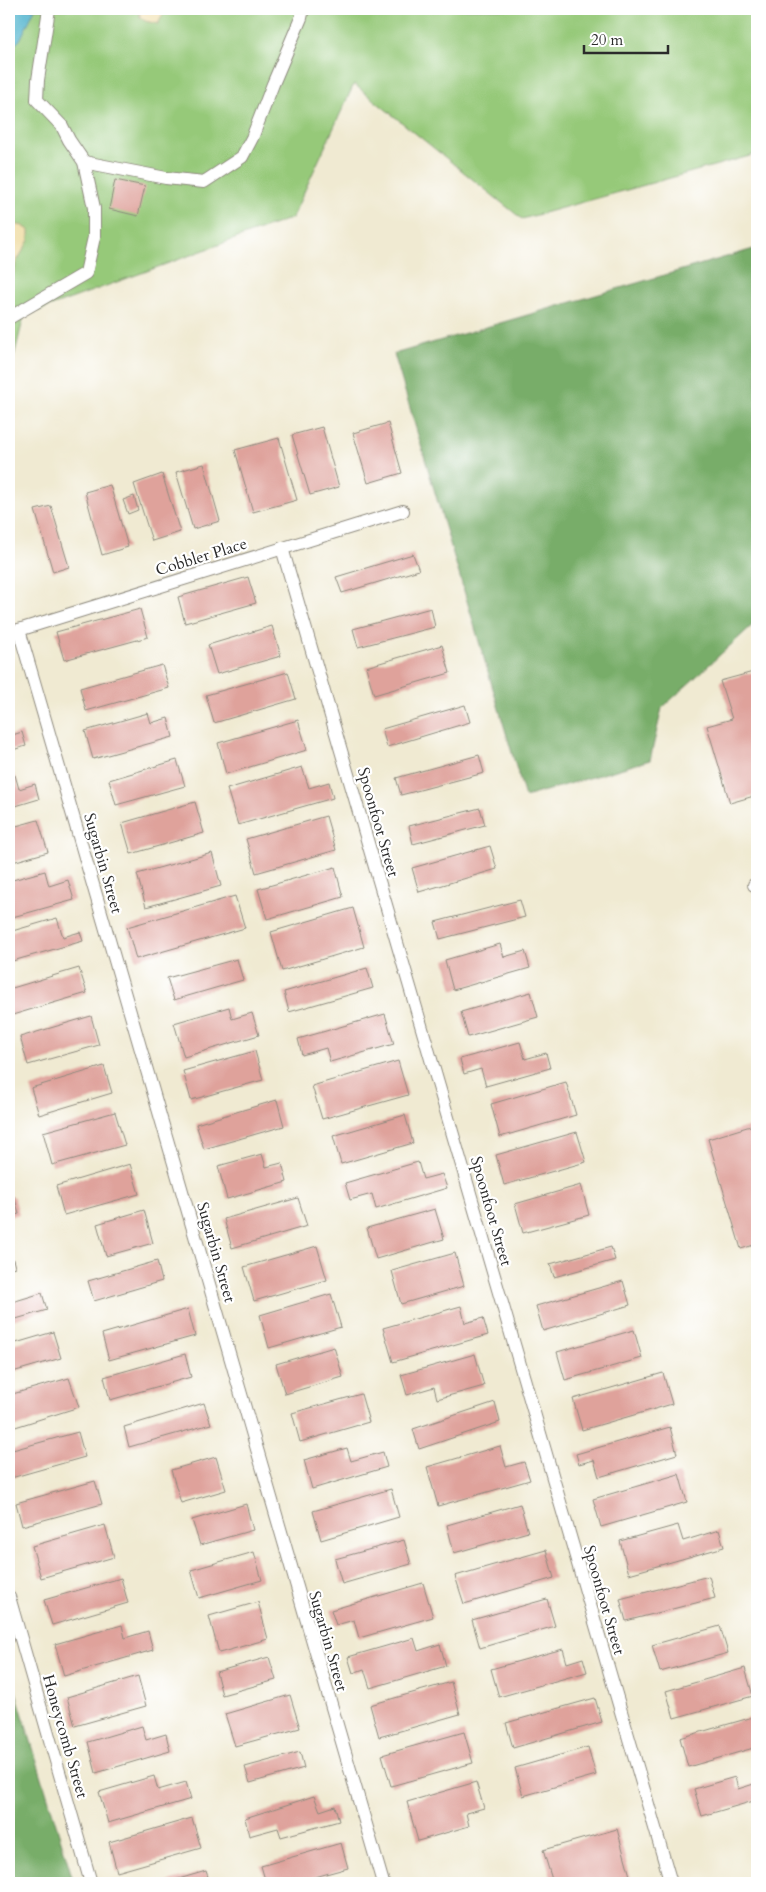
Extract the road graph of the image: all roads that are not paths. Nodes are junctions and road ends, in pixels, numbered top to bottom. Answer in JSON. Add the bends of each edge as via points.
{"nodes":[{"id":1,"x":49,"y":9,"type":"edge"},
{"id":2,"x":303,"y":9,"type":"edge"},
{"id":3,"x":84,"y":162,"type":"junction"},
{"id":4,"x":9,"y":318,"type":"edge"},
{"id":5,"x":403,"y":511,"type":"dead end"},
{"id":6,"x":282,"y":548,"type":"junction"},
{"id":7,"x":14,"y":632,"type":"edge"},
{"id":8,"x":9,"y":1597,"type":"edge"},
{"id":9,"x":91,"y":1883,"type":"edge"},
{"id":10,"x":383,"y":1883,"type":"edge"},
{"id":11,"x":671,"y":1883,"type":"edge"}],
"edges":[{"from":1,"to":3,"type":"lane","via":[[37,100],[62,126]]},
{"from":2,"to":3,"type":"lane","via":[[302,18],[242,157],[204,182]]},
{"from":3,"to":4,"type":"lane","via":[[94,208],[94,237],[86,273]]},
{"from":5,"to":6,"type":"lane","name":"Cobbler Place"},
{"from":6,"to":7,"type":"lane","name":"Cobbler Place"},
{"from":6,"to":11,"type":"lane","name":"Spoonfoot Street"},
{"from":7,"to":10,"type":"lane","name":"Sugarbin Street"},
{"from":8,"to":9,"type":"lane","name":"Honeycomb Street"}]}
